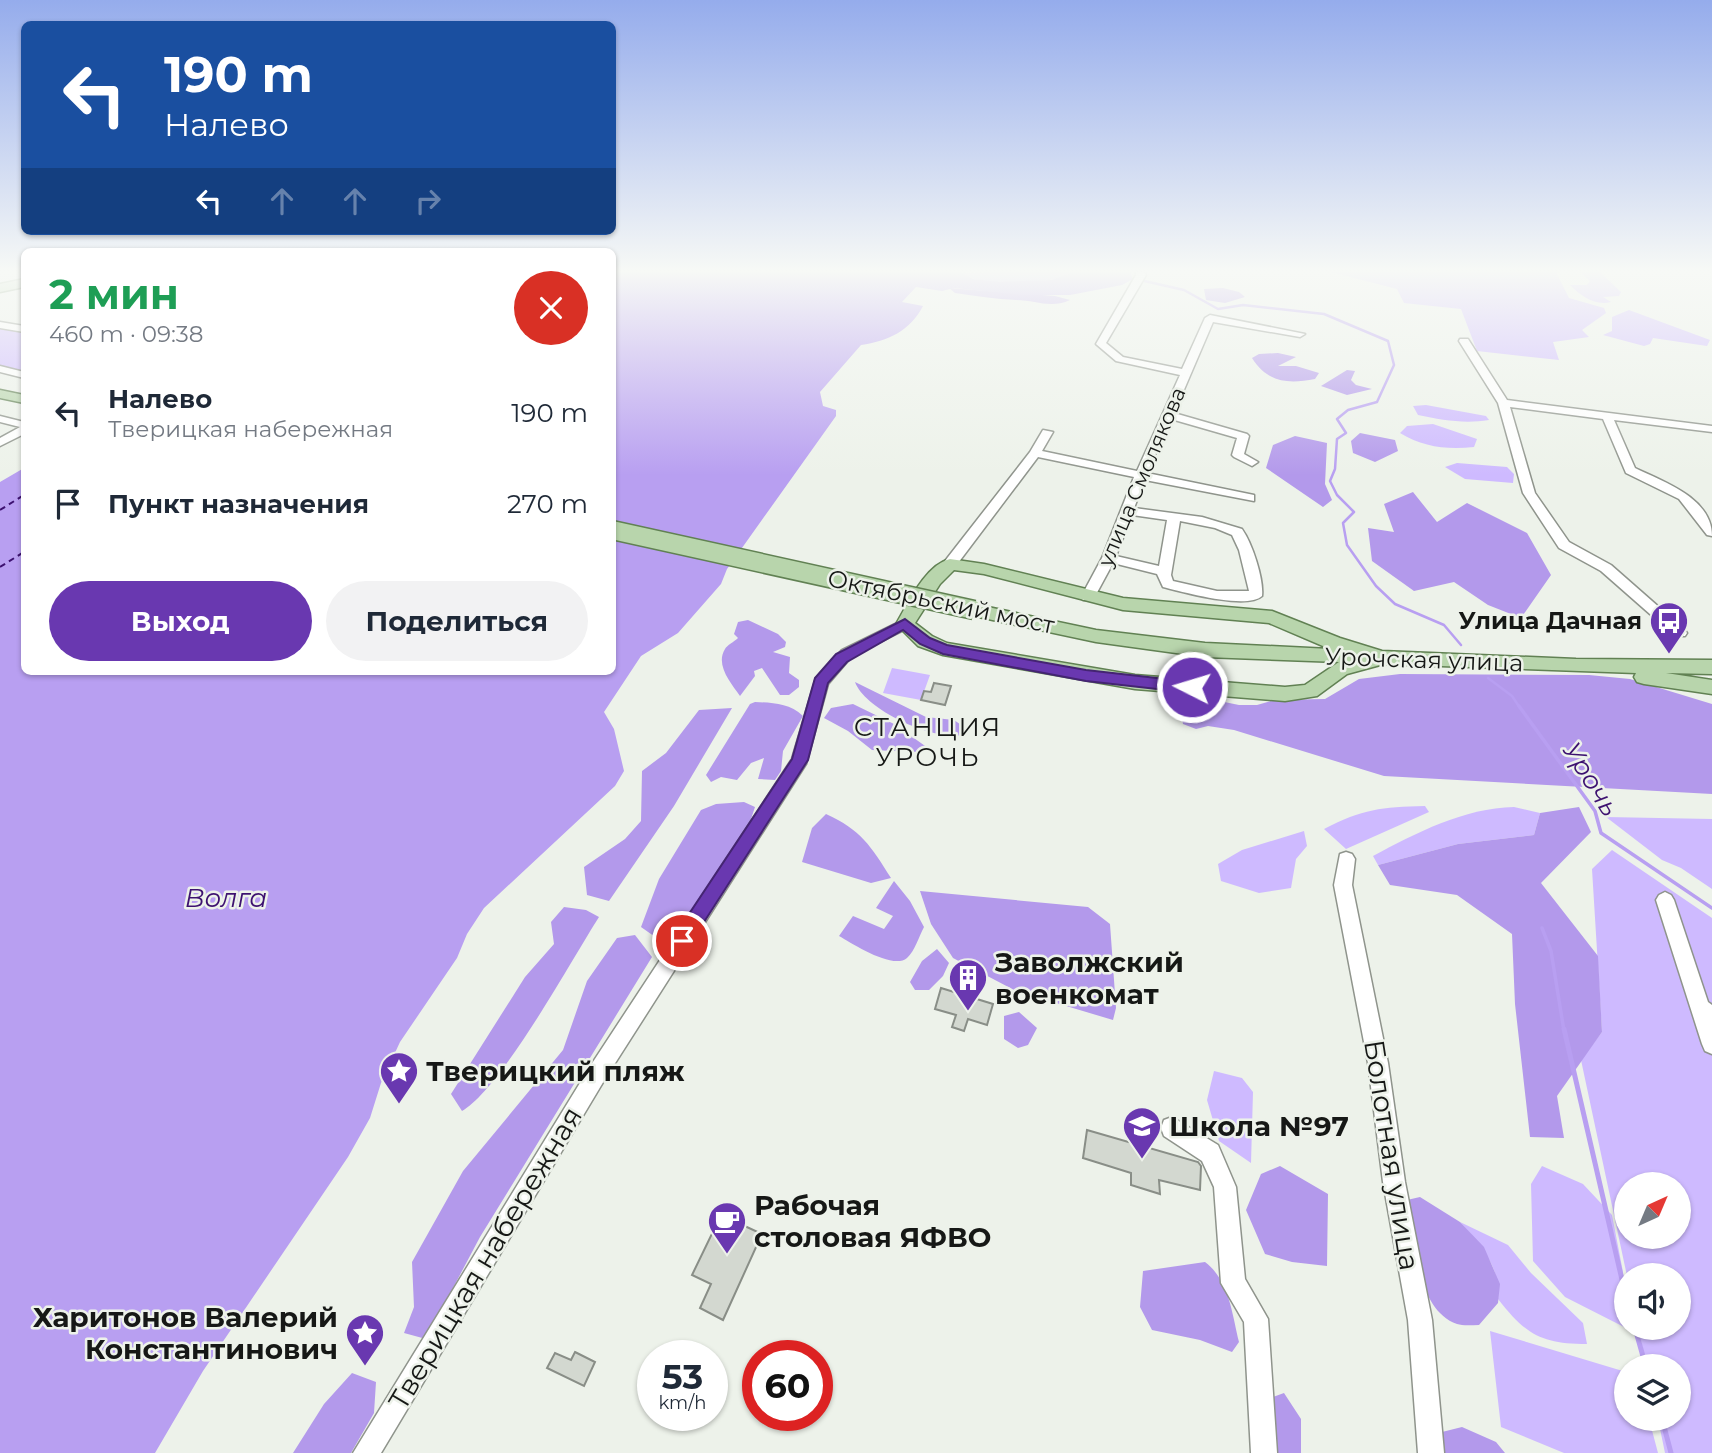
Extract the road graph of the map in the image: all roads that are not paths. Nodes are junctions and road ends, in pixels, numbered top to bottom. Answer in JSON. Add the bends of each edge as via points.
{"nodes":[{"id":1,"x":1103,"y":340,"type":"edge"},
{"id":2,"x":1200,"y":340,"type":"edge"},
{"id":3,"x":1464,"y":341,"type":"dead end"},
{"id":4,"x":0,"y":369,"type":"edge"},
{"id":5,"x":21,"y":373,"type":"edge"},
{"id":6,"x":1186,"y":373,"type":"junction"},
{"id":7,"x":0,"y":394,"type":"edge"},
{"id":8,"x":21,"y":398,"type":"edge"},
{"id":9,"x":1503,"y":402,"type":"junction"},
{"id":10,"x":1168,"y":415,"type":"junction"},
{"id":11,"x":1607,"y":416,"type":"junction"},
{"id":12,"x":0,"y":419,"type":"edge"},
{"id":13,"x":21,"y":426,"type":"edge"},
{"id":14,"x":21,"y":429,"type":"edge"},
{"id":15,"x":1712,"y":429,"type":"edge"},
{"id":16,"x":1047,"y":432,"type":"dead end"},
{"id":17,"x":0,"y":443,"type":"edge"},
{"id":18,"x":1035,"y":453,"type":"junction"},
{"id":19,"x":1252,"y":462,"type":"dead end"},
{"id":20,"x":1141,"y":474,"type":"junction"},
{"id":21,"x":1250,"y":498,"type":"dead end"},
{"id":22,"x":1129,"y":511,"type":"junction"},
{"id":23,"x":1174,"y":518,"type":"junction"},
{"id":24,"x":616,"y":531,"type":"edge"},
{"id":25,"x":1712,"y":532,"type":"edge"},
{"id":26,"x":1109,"y":558,"type":"junction"},
{"id":27,"x":950,"y":564,"type":"junction"},
{"id":28,"x":1165,"y":572,"type":"junction"},
{"id":29,"x":1088,"y":597,"type":"junction"},
{"id":30,"x":1287,"y":622,"type":"junction"},
{"id":31,"x":905,"y":624,"type":"junction"},
{"id":32,"x":1680,"y":633,"type":"dead end"},
{"id":33,"x":1272,"y":654,"type":"junction"},
{"id":34,"x":1383,"y":658,"type":"junction"},
{"id":35,"x":1576,"y":666,"type":"junction"},
{"id":36,"x":1712,"y":667,"type":"edge"},
{"id":37,"x":1665,"y":680,"type":"junction"},
{"id":38,"x":1712,"y":687,"type":"edge"},
{"id":39,"x":1315,"y":688,"type":"junction"},
{"id":40,"x":1712,"y":698,"type":"edge"},
{"id":41,"x":1346,"y":859,"type":"dead end"},
{"id":42,"x":1665,"y":900,"type":"dead end"},
{"id":43,"x":1706,"y":1013,"type":"edge"},
{"id":44,"x":1712,"y":1044,"type":"edge"},
{"id":45,"x":1172,"y":1128,"type":"dead end"},
{"id":46,"x":366,"y":1453,"type":"edge"},
{"id":47,"x":1264,"y":1453,"type":"edge"},
{"id":48,"x":1431,"y":1453,"type":"edge"}],
"edges":[{"from":1,"to":6,"type":"street","via":[[1101,344],[1120,359]]},
{"from":2,"to":6,"type":"street","name":"улица Смолякова"},
{"from":3,"to":9,"type":"street"},
{"from":4,"to":5,"type":"street"},
{"from":6,"to":10,"type":"street","name":"улица Смолякова"},
{"from":7,"to":8,"type":"main road"},
{"from":9,"to":11,"type":"street"},
{"from":9,"to":32,"type":"street","via":[[1529,493],[1564,545],[1606,568]]},
{"from":10,"to":19,"type":"street","via":[[1243,436],[1238,455]]},
{"from":10,"to":20,"type":"street","name":"улица Смолякова"},
{"from":11,"to":15,"type":"street"},
{"from":11,"to":25,"type":"street","via":[[1630,470],[1682,496]]},
{"from":12,"to":13,"type":"street"},
{"from":14,"to":17,"type":"street"},
{"from":16,"to":18,"type":"street"},
{"from":18,"to":20,"type":"street"},
{"from":18,"to":27,"type":"street"},
{"from":20,"to":21,"type":"street"},
{"from":20,"to":22,"type":"street","name":"улица Смолякова"},
{"from":22,"to":23,"type":"street"},
{"from":22,"to":26,"type":"street","name":"улица Смолякова"},
{"from":23,"to":28,"type":"street"},
{"from":23,"to":28,"type":"street","via":[[1237,532],[1255,596],[1217,595],[1168,584]]},
{"from":24,"to":33,"type":"main road","name":"Октябрьский мост","bridge":true,"via":[[1128,641]]},
{"from":26,"to":28,"type":"street"},
{"from":26,"to":29,"type":"street","name":"улица Смолякова"},
{"from":27,"to":29,"type":"main road"},
{"from":27,"to":31,"type":"main road","via":[[933,580]]},
{"from":29,"to":30,"type":"main road","via":[[1166,610],[1262,615]]},
{"from":30,"to":33,"type":"main road","via":[[1299,630],[1301,643]]},
{"from":30,"to":34,"type":"main road","via":[[1333,643]]},
{"from":31,"to":39,"type":"main road","via":[[943,649],[1086,676],[1262,693],[1302,693]]},
{"from":31,"to":46,"type":"street","name":"Тверицкая набережная","via":[[847,653],[821,682],[800,760],[598,1072]]},
{"from":33,"to":34,"type":"main road","name":"Урочская улица"},
{"from":33,"to":39,"type":"main road","via":[[1314,668],[1320,678]]},
{"from":34,"to":35,"type":"main road","name":"Урочская улица"},
{"from":34,"to":39,"type":"main road","via":[[1350,664]]},
{"from":35,"to":36,"type":"main road","name":"Урочская улица"},
{"from":35,"to":37,"type":"main road","name":"Урочская улица"},
{"from":37,"to":38,"type":"main road","name":"Урочская улица"},
{"from":37,"to":40,"type":"main road"},
{"from":41,"to":48,"type":"street","name":"Болотная улица","via":[[1343,885],[1420,1320]]},
{"from":42,"to":43,"type":"street"},
{"from":43,"to":44,"type":"street"},
{"from":45,"to":47,"type":"street","via":[[1210,1153],[1225,1187],[1233,1283],[1256,1319]]}]}
